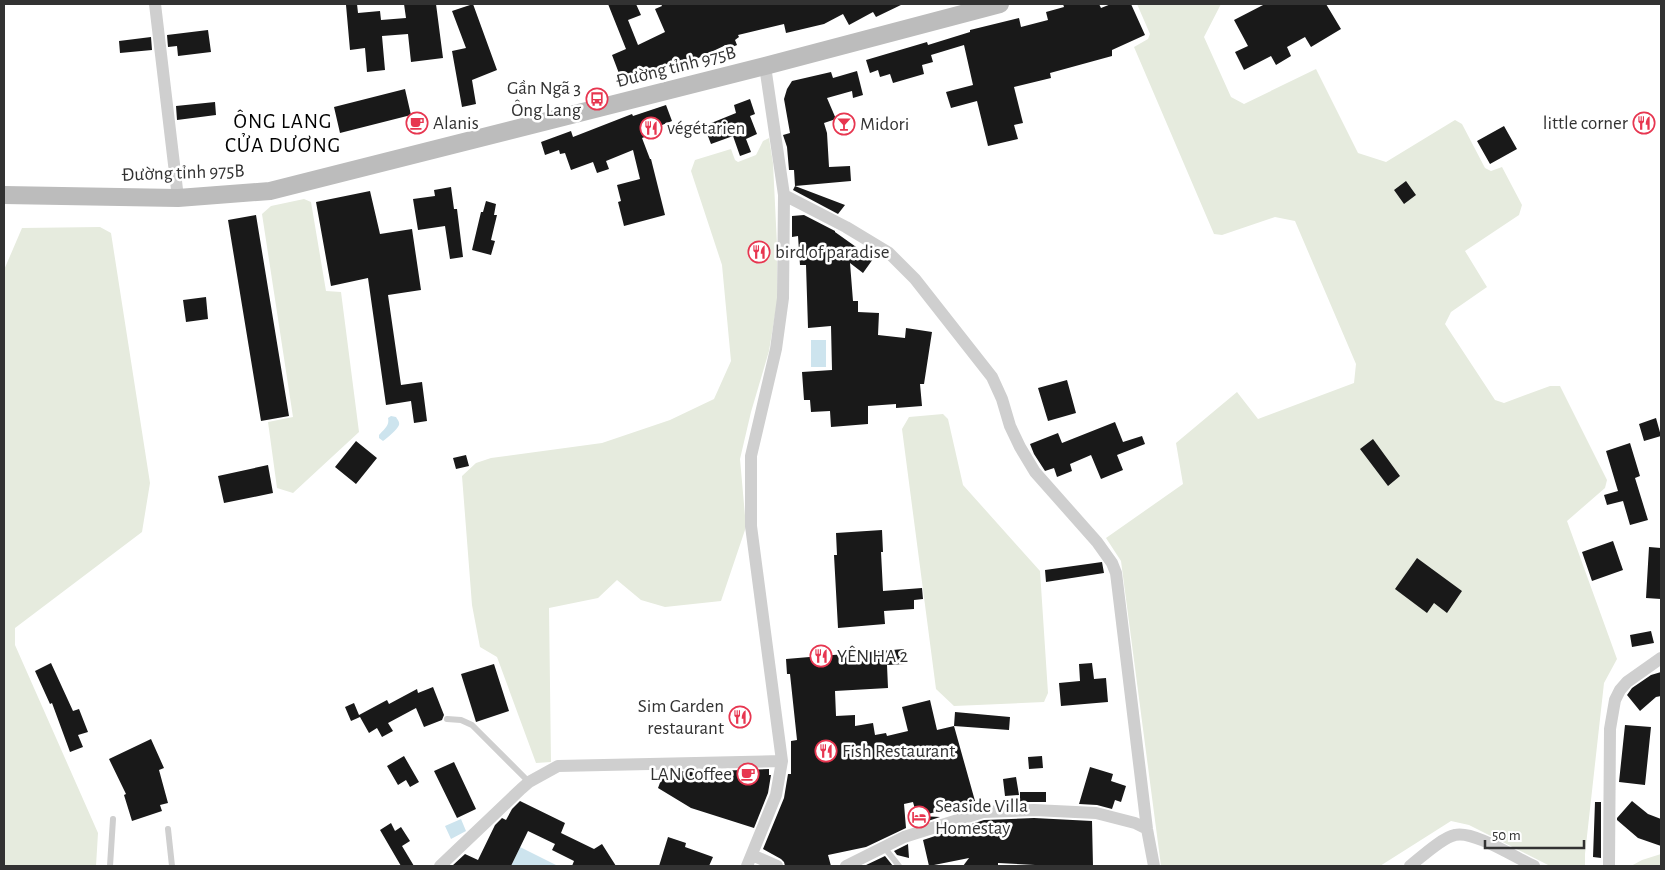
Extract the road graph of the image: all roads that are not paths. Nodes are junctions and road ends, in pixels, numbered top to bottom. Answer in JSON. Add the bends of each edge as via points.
{"nodes":[{"id":1,"x":155,"y":4,"type":"edge"},
{"id":2,"x":1000,"y":4,"type":"edge"},
{"id":3,"x":765,"y":66,"type":"junction"},
{"id":4,"x":4,"y":195,"type":"edge"},
{"id":5,"x":784,"y":195,"type":"junction"},
{"id":6,"x":178,"y":198,"type":"junction"},
{"id":7,"x":1661,"y":658,"type":"edge"},
{"id":8,"x":447,"y":719,"type":"dead end"},
{"id":9,"x":782,"y":761,"type":"junction"},
{"id":10,"x":529,"y":782,"type":"junction"},
{"id":11,"x":113,"y":819,"type":"dead end"},
{"id":12,"x":168,"y":829,"type":"dead end"},
{"id":13,"x":1147,"y":829,"type":"junction"},
{"id":14,"x":884,"y":846,"type":"junction"},
{"id":15,"x":749,"y":860,"type":"edge"},
{"id":16,"x":110,"y":866,"type":"edge"},
{"id":17,"x":172,"y":866,"type":"edge"},
{"id":18,"x":440,"y":866,"type":"edge"},
{"id":19,"x":777,"y":866,"type":"edge"},
{"id":20,"x":846,"y":866,"type":"edge"},
{"id":21,"x":899,"y":866,"type":"edge"},
{"id":22,"x":1154,"y":866,"type":"edge"},
{"id":23,"x":1410,"y":866,"type":"edge"},
{"id":24,"x":1534,"y":866,"type":"edge"},
{"id":25,"x":1609,"y":866,"type":"edge"}],
"edges":[{"from":1,"to":6,"type":"street"},
{"from":2,"to":3,"type":"main road","name":"Đường tỉnh 975B"},
{"from":3,"to":5,"type":"street"},
{"from":3,"to":6,"type":"main road","name":"Đường tỉnh 975B","via":[[270,191]]},
{"from":4,"to":6,"type":"main road","name":"Đường tỉnh 975B"},
{"from":5,"to":9,"type":"street","via":[[783,298],[776,349],[751,456],[751,526]]},
{"from":5,"to":13,"type":"street","via":[[889,253],[915,279],[992,377],[1010,426],[1035,472],[1112,563],[1116,574]]},
{"from":7,"to":25,"type":"street","via":[[1627,682],[1615,700],[1610,729]]},
{"from":8,"to":10,"type":"lane","via":[[461,720],[472,726]]},
{"from":9,"to":10,"type":"street","via":[[558,766]]},
{"from":9,"to":15,"type":"street","via":[[776,795]]},
{"from":10,"to":18,"type":"street"},
{"from":11,"to":16,"type":"lane"},
{"from":12,"to":17,"type":"lane"},
{"from":13,"to":14,"type":"street","via":[[1135,822],[1096,813],[983,812]]},
{"from":13,"to":22,"type":"street"},
{"from":14,"to":20,"type":"street"},
{"from":14,"to":21,"type":"lane"},
{"from":15,"to":19,"type":"street"},
{"from":23,"to":24,"type":"street","via":[[1454,834],[1465,834]]}]}
